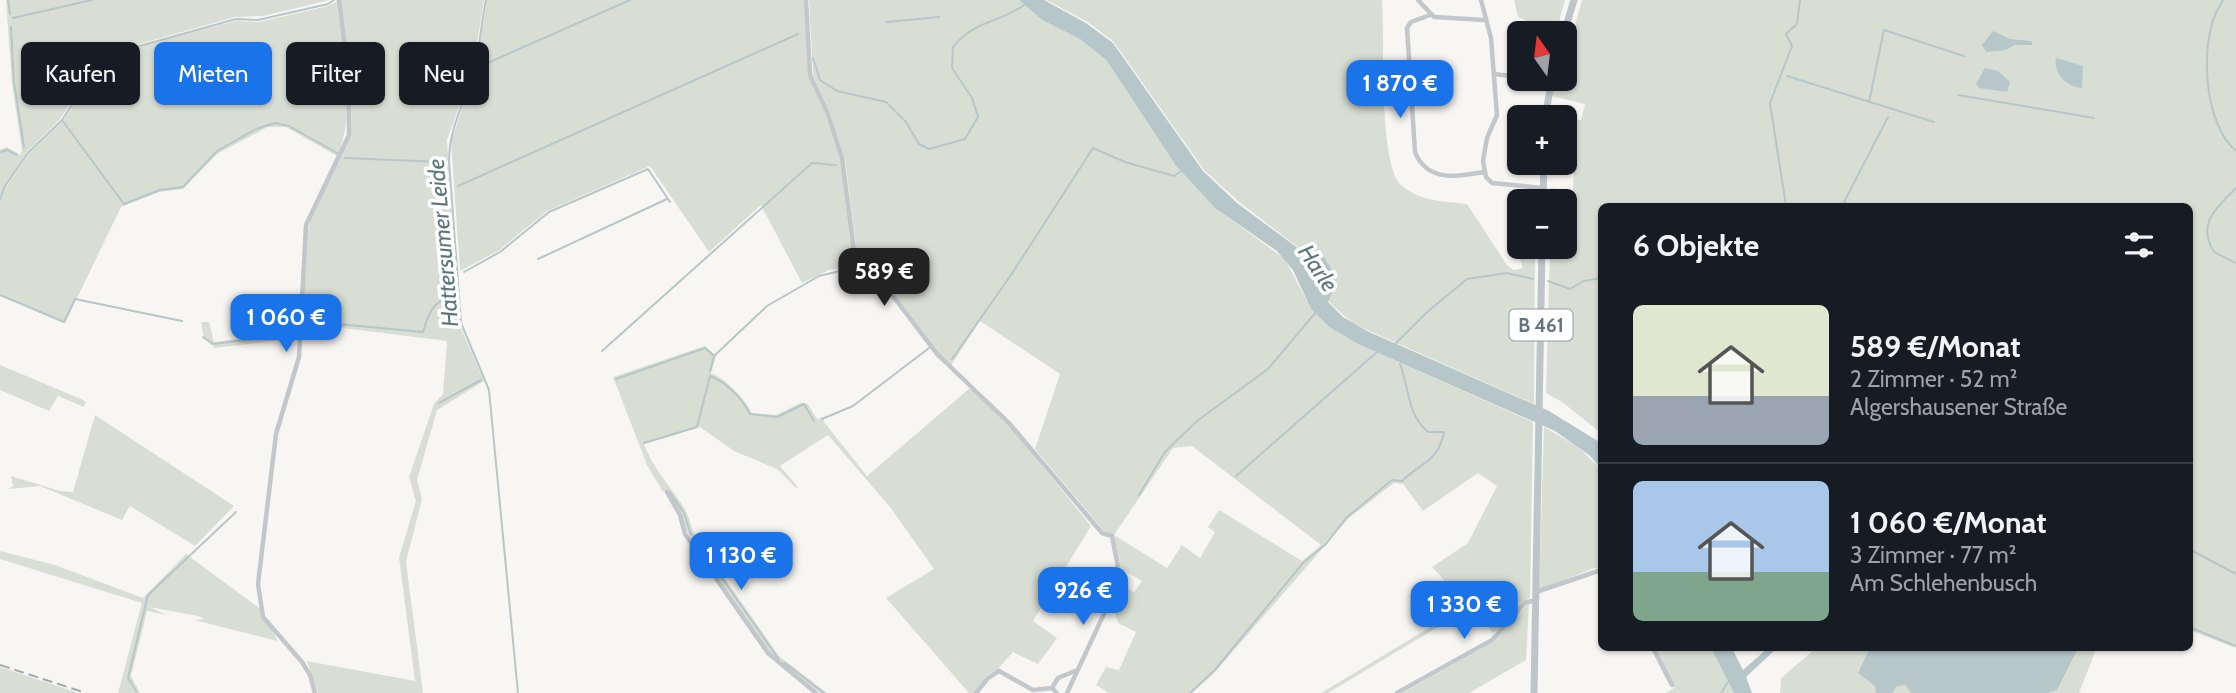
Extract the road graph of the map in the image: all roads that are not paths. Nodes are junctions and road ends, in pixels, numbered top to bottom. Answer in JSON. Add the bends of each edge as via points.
{"nodes":[{"id":1,"x":339,"y":0,"type":"edge"},
{"id":2,"x":806,"y":0,"type":"edge"},
{"id":3,"x":1418,"y":0,"type":"edge"},
{"id":4,"x":1481,"y":0,"type":"edge"},
{"id":5,"x":1574,"y":0,"type":"edge"},
{"id":6,"x":1430,"y":15,"type":"junction"},
{"id":7,"x":1483,"y":20,"type":"junction"},
{"id":8,"x":1568,"y":21,"type":"edge"},
{"id":9,"x":1494,"y":74,"type":"junction"},
{"id":10,"x":1507,"y":76,"type":"edge"},
{"id":11,"x":1484,"y":172,"type":"junction"},
{"id":12,"x":1544,"y":175,"type":"edge"},
{"id":13,"x":1543,"y":188,"type":"joint"},
{"id":14,"x":1542,"y":259,"type":"edge"},
{"id":15,"x":667,"y":492,"type":"dead end"},
{"id":16,"x":1598,"y":571,"type":"edge"},
{"id":17,"x":1536,"y":596,"type":"junction"},
{"id":18,"x":1655,"y":651,"type":"edge"},
{"id":19,"x":1075,"y":671,"type":"junction"},
{"id":20,"x":1672,"y":685,"type":"dead end"},
{"id":21,"x":1052,"y":688,"type":"junction"},
{"id":22,"x":315,"y":693,"type":"edge"},
{"id":23,"x":816,"y":693,"type":"edge"},
{"id":24,"x":976,"y":693,"type":"edge"},
{"id":25,"x":1057,"y":693,"type":"edge"},
{"id":26,"x":1067,"y":693,"type":"edge"},
{"id":27,"x":1397,"y":693,"type":"edge"},
{"id":28,"x":1534,"y":693,"type":"edge"}],
"edges":[{"from":1,"to":22,"type":"street","via":[[349,80],[349,135],[306,225],[299,357],[276,434],[258,584],[263,617],[302,662]]},
{"from":2,"to":19,"type":"street","via":[[810,75],[842,158],[860,265],[877,275],[937,354],[1009,423],[1102,533],[1112,536],[1118,584]]},
{"from":3,"to":6,"type":"street"},
{"from":4,"to":7,"type":"street"},
{"from":5,"to":8,"type":"main road"},
{"from":6,"to":7,"type":"street"},
{"from":6,"to":11,"type":"street","via":[[1407,28],[1415,152],[1424,169],[1432,173]]},
{"from":7,"to":9,"type":"street","via":[[1491,38]]},
{"from":9,"to":10,"type":"street"},
{"from":9,"to":11,"type":"street","via":[[1497,115],[1486,138]]},
{"from":11,"to":13,"type":"street","via":[[1492,183]]},
{"from":12,"to":13,"type":"main road"},
{"from":14,"to":17,"type":"main road","number":"B 461"},
{"from":15,"to":23,"type":"street","via":[[685,534],[768,653]]},
{"from":16,"to":17,"type":"street"},
{"from":17,"to":27,"type":"street","via":[[1492,640]]},
{"from":17,"to":28,"type":"main road","number":"B 461"},
{"from":18,"to":20,"type":"street"},
{"from":19,"to":21,"type":"street","via":[[1058,678]]},
{"from":19,"to":26,"type":"street"},
{"from":21,"to":24,"type":"street","via":[[1033,690],[999,671]]},
{"from":21,"to":25,"type":"street"}]}
